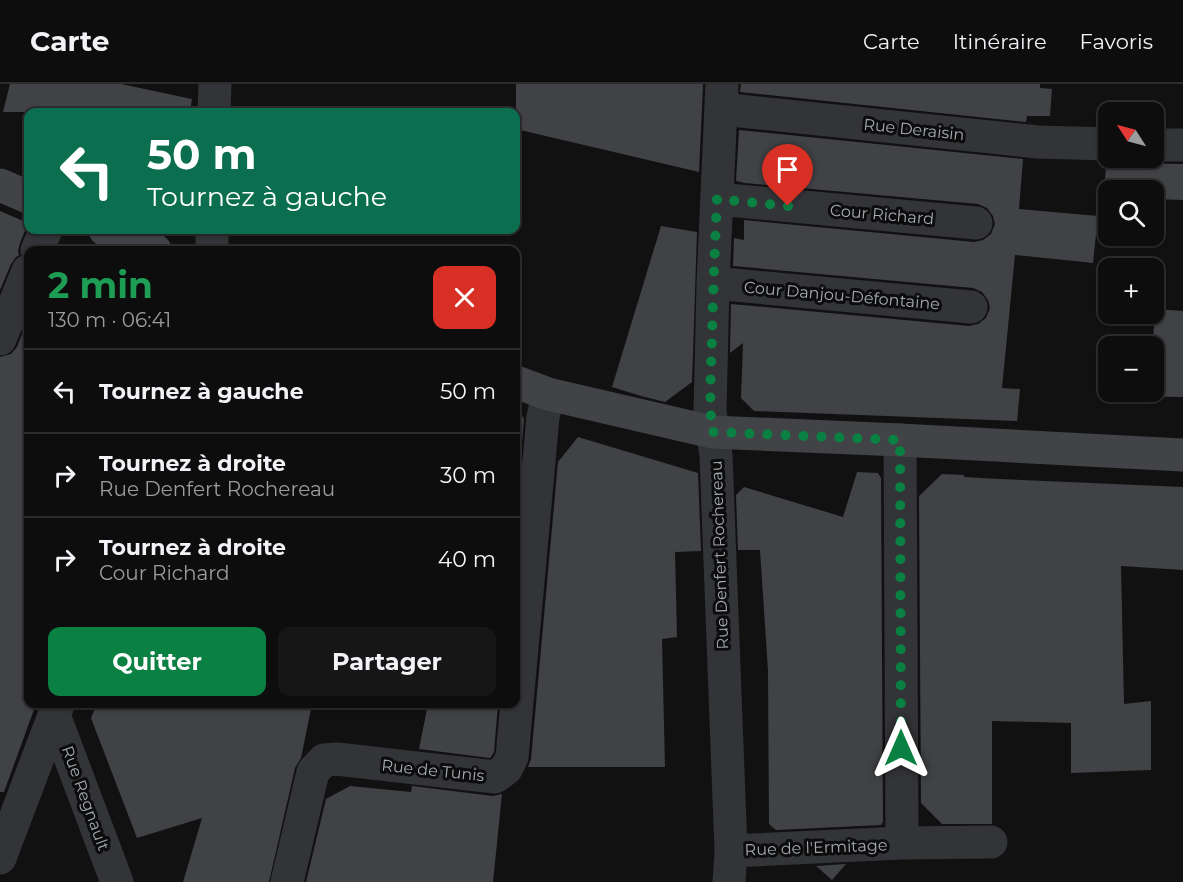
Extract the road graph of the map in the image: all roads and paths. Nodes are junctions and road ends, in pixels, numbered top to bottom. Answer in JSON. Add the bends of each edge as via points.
{"nodes":[{"id":1,"x":214,"y":84,"type":"edge"},
{"id":2,"x":721,"y":97,"type":"edge"},
{"id":3,"x":214,"y":108,"type":"edge"},
{"id":4,"x":1098,"y":144,"type":"edge"},
{"id":5,"x":1164,"y":145,"type":"edge"},
{"id":6,"x":1183,"y":146,"type":"edge"},
{"id":7,"x":0,"y":185,"type":"edge"},
{"id":8,"x":24,"y":195,"type":"edge"},
{"id":9,"x":717,"y":199,"type":"junction"},
{"id":10,"x":976,"y":223,"type":"dead end"},
{"id":11,"x":115,"y":234,"type":"edge"},
{"id":12,"x":145,"y":246,"type":"edge"},
{"id":13,"x":24,"y":281,"type":"edge"},
{"id":14,"x":713,"y":283,"type":"junction"},
{"id":15,"x":971,"y":307,"type":"dead end"},
{"id":16,"x":0,"y":339,"type":"edge"},
{"id":17,"x":520,"y":384,"type":"edge"},
{"id":18,"x":548,"y":394,"type":"junction"},
{"id":19,"x":712,"y":432,"type":"junction"},
{"id":20,"x":900,"y":440,"type":"junction"},
{"id":21,"x":1183,"y":455,"type":"edge"},
{"id":22,"x":520,"y":669,"type":"edge"},
{"id":23,"x":516,"y":708,"type":"edge"},
{"id":24,"x":56,"y":709,"type":"edge"},
{"id":25,"x":991,"y":842,"type":"dead end"},
{"id":26,"x":902,"y":843,"type":"junction"},
{"id":27,"x":0,"y":858,"type":"edge"},
{"id":28,"x":730,"y":866,"type":"edge"},
{"id":29,"x":117,"y":882,"type":"edge"},
{"id":30,"x":287,"y":882,"type":"edge"}],
"edges":[{"from":1,"to":3,"type":"street"},
{"from":2,"to":4,"type":"street","name":"Rue Deraisin","via":[[1038,142]]},
{"from":2,"to":9,"type":"street","name":"Rue Denfert Rochereau"},
{"from":5,"to":6,"type":"street"},
{"from":7,"to":8,"type":"main road"},
{"from":9,"to":10,"type":"street","name":"Cour Richard"},
{"from":9,"to":14,"type":"street","name":"Rue Denfert Rochereau"},
{"from":11,"to":12,"type":"main road"},
{"from":13,"to":16,"type":"street"},
{"from":14,"to":15,"type":"street","name":"Cour Danjou-Défontaine"},
{"from":14,"to":19,"type":"street","name":"Rue Denfert Rochereau"},
{"from":17,"to":18,"type":"main road"},
{"from":18,"to":19,"type":"main road"},
{"from":18,"to":22,"type":"street","name":"Rue de Tunis"},
{"from":19,"to":20,"type":"main road"},
{"from":19,"to":28,"type":"street","name":"Rue Denfert Rochereau","via":[[716,456]]},
{"from":20,"to":21,"type":"main road"},
{"from":20,"to":26,"type":"street","name":"Rue de l'Ermitage"},
{"from":23,"to":30,"type":"street","name":"Rue de Tunis","via":[[512,756],[506,769],[495,777],[324,760],[313,772]]},
{"from":24,"to":27,"type":"street"},
{"from":24,"to":29,"type":"street","name":"Rue Regnault"},
{"from":25,"to":26,"type":"street","name":"Rue de l'Ermitage"},
{"from":26,"to":28,"type":"street","name":"Rue de l'Ermitage"}]}
